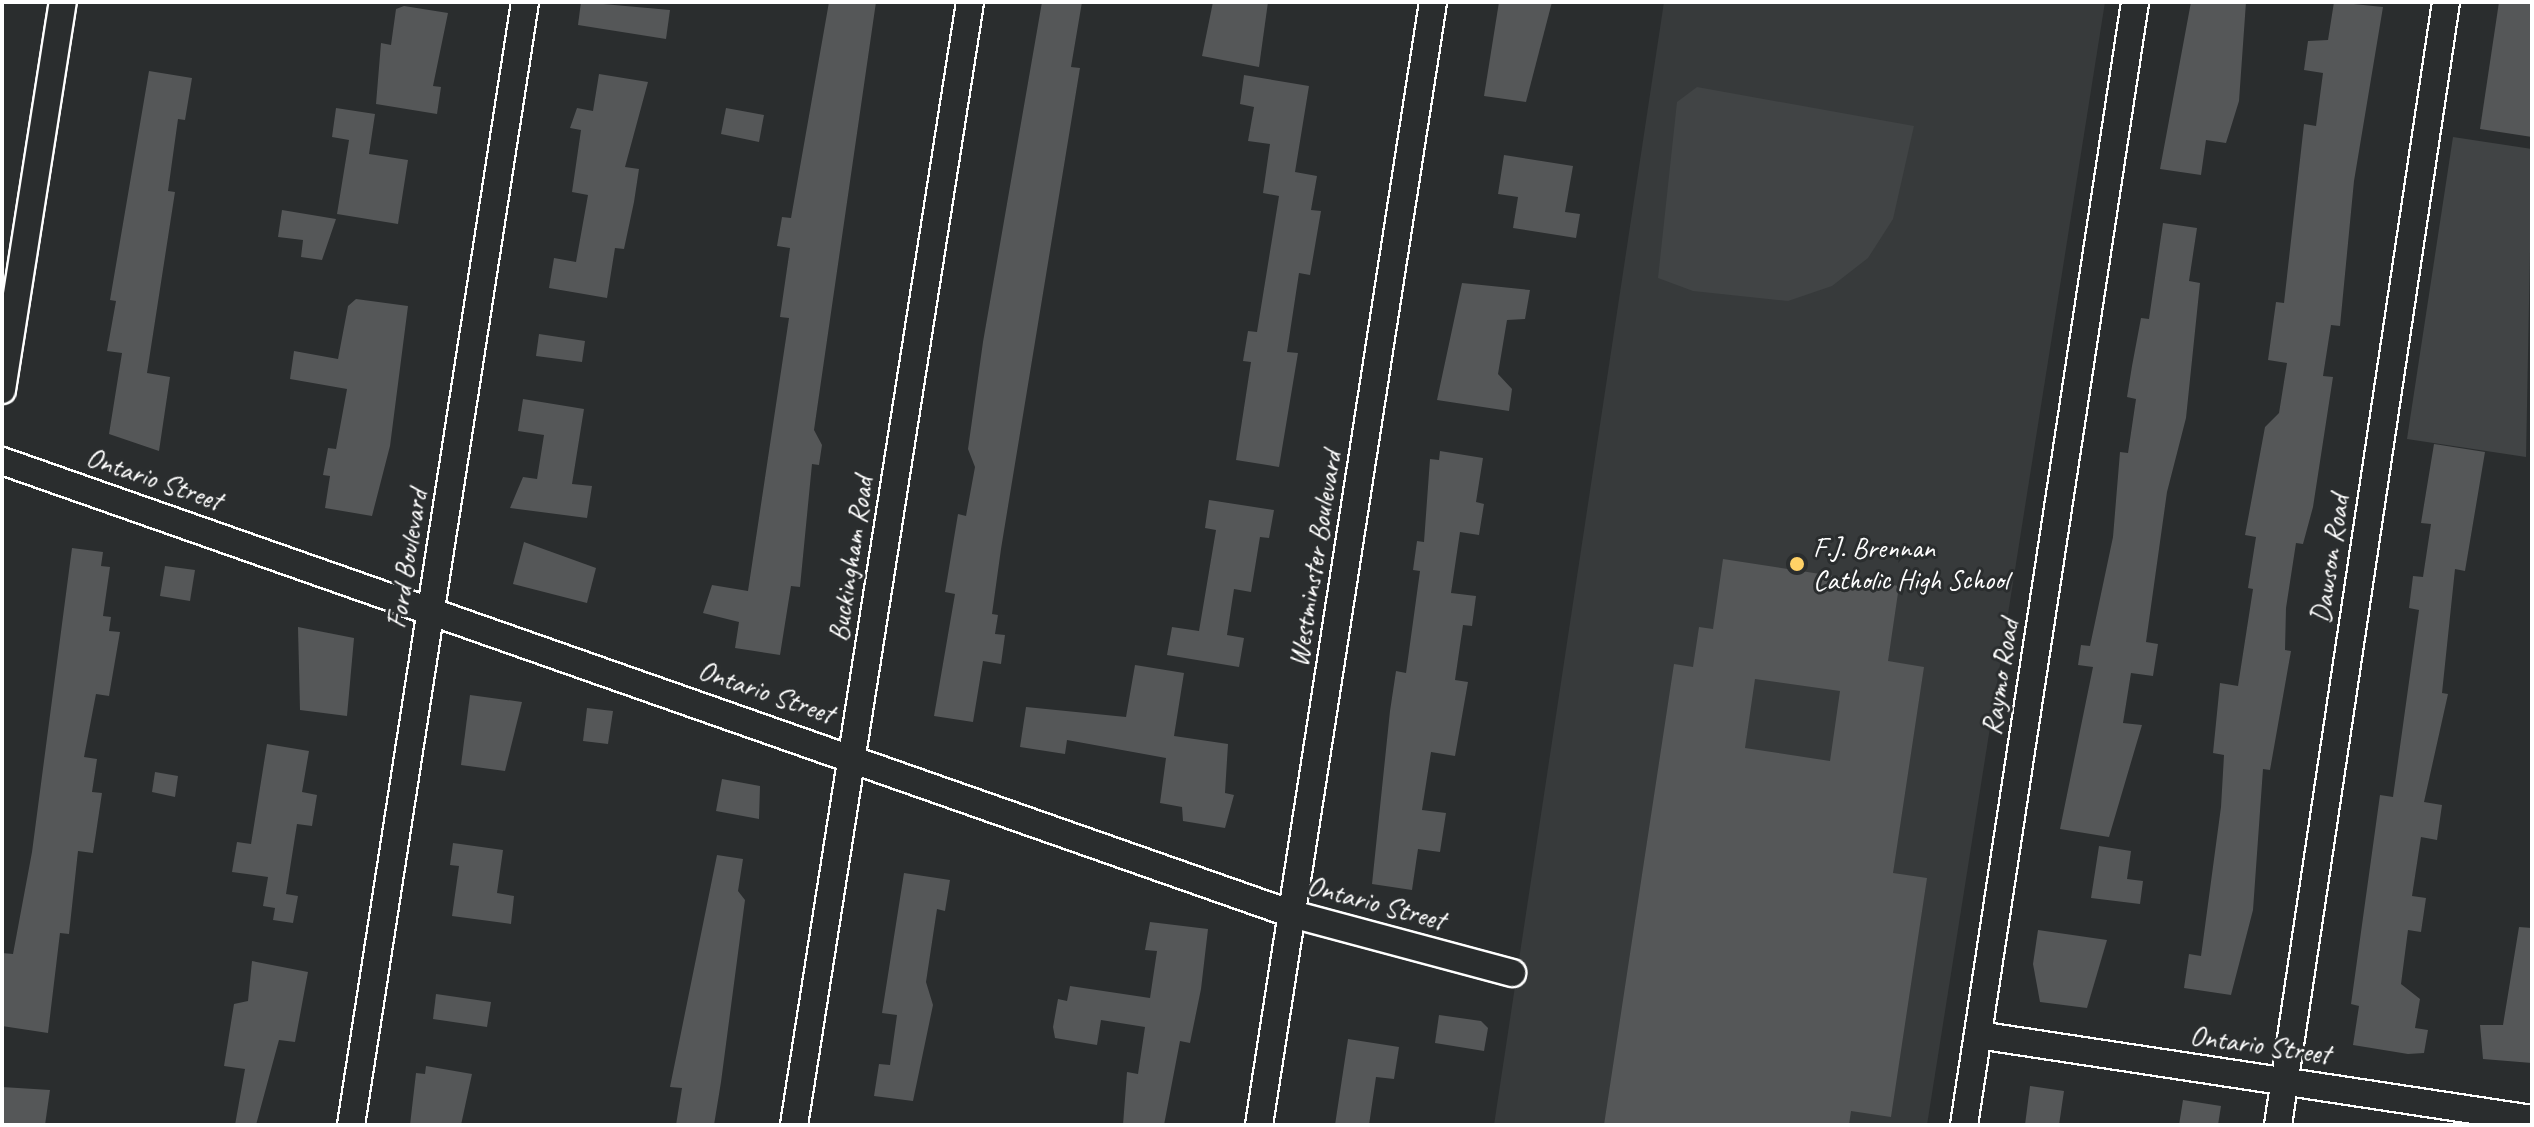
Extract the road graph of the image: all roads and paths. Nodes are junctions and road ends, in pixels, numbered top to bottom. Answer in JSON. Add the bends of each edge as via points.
{"nodes":[{"id":1,"x":63,"y":2,"type":"edge"},
{"id":2,"x":525,"y":2,"type":"edge"},
{"id":3,"x":970,"y":2,"type":"edge"},
{"id":4,"x":1433,"y":2,"type":"edge"},
{"id":5,"x":2135,"y":2,"type":"edge"},
{"id":6,"x":2446,"y":2,"type":"edge"},
{"id":7,"x":2,"y":390,"type":"edge"},
{"id":8,"x":2,"y":461,"type":"edge"},
{"id":9,"x":432,"y":608,"type":"junction"},
{"id":10,"x":853,"y":756,"type":"junction"},
{"id":11,"x":1292,"y":914,"type":"junction"},
{"id":12,"x":1512,"y":973,"type":"dead end"},
{"id":13,"x":1978,"y":1035,"type":"junction"},
{"id":14,"x":2284,"y":1081,"type":"junction"},
{"id":15,"x":2532,"y":1119,"type":"edge"},
{"id":16,"x":351,"y":1125,"type":"edge"},
{"id":17,"x":794,"y":1125,"type":"edge"},
{"id":18,"x":1259,"y":1125,"type":"edge"},
{"id":19,"x":1964,"y":1125,"type":"edge"},
{"id":20,"x":2278,"y":1125,"type":"edge"}],
"edges":[{"from":1,"to":7,"type":"street"},
{"from":2,"to":9,"type":"street","name":"Ford Boulevard"},
{"from":3,"to":10,"type":"street","name":"Buckingham Road"},
{"from":4,"to":11,"type":"street","name":"Westminster Boulevard"},
{"from":5,"to":13,"type":"street","name":"Raymo Road"},
{"from":6,"to":14,"type":"street","name":"Dawson Road"},
{"from":8,"to":9,"type":"street","name":"Ontario Street"},
{"from":9,"to":10,"type":"street","name":"Ontario Street"},
{"from":9,"to":16,"type":"street","name":"Ford Boulevard"},
{"from":10,"to":11,"type":"street","name":"Ontario Street"},
{"from":10,"to":17,"type":"street","name":"Buckingham Road"},
{"from":11,"to":12,"type":"street","name":"Ontario Street"},
{"from":11,"to":18,"type":"street","name":"Westminster Boulevard"},
{"from":13,"to":14,"type":"street","name":"Ontario Street"},
{"from":13,"to":19,"type":"street","name":"Raymo Road"},
{"from":14,"to":15,"type":"street","name":"Ontario Street"},
{"from":14,"to":20,"type":"street","name":"Dawson Road"}]}
